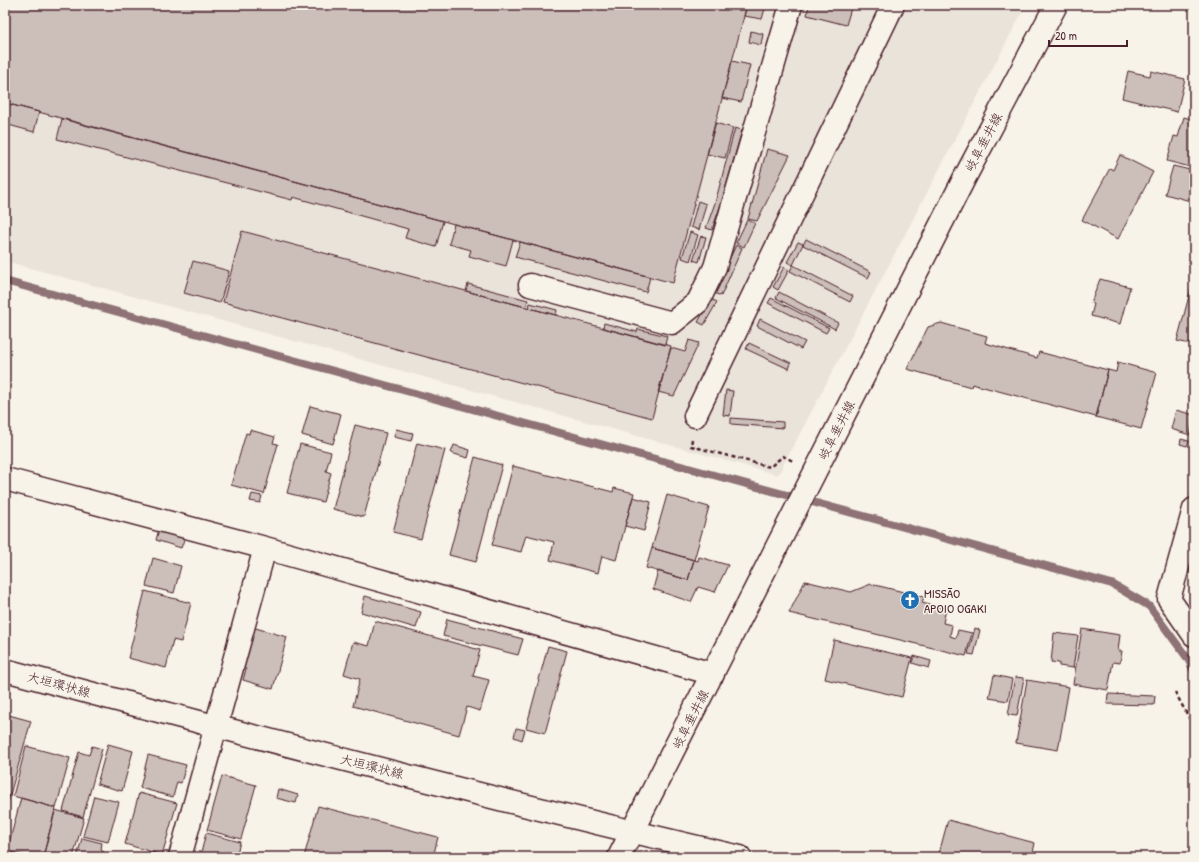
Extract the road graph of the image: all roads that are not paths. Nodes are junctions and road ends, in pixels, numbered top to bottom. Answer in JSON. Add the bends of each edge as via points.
{"nodes":[{"id":1,"x":791,"y":5,"type":"edge"},
{"id":2,"x":893,"y":5,"type":"edge"},
{"id":3,"x":1056,"y":5,"type":"edge"},
{"id":4,"x":530,"y":285,"type":"dead end"},
{"id":5,"x":695,"y":416,"type":"road end"},
{"id":6,"x":5,"y":479,"type":"edge"},
{"id":7,"x":1193,"y":515,"type":"edge"},
{"id":8,"x":265,"y":548,"type":"junction"},
{"id":9,"x":1194,"y":635,"type":"edge"},
{"id":10,"x":5,"y":670,"type":"edge"},
{"id":11,"x":713,"y":674,"type":"junction"},
{"id":12,"x":215,"y":727,"type":"junction"},
{"id":13,"x":632,"y":832,"type":"junction"},
{"id":14,"x":180,"y":857,"type":"edge"},
{"id":15,"x":619,"y":857,"type":"edge"},
{"id":16,"x":740,"y":857,"type":"edge"}],
"edges":[{"from":1,"to":4,"type":"main road","via":[[715,268],[698,302],[672,323]]},
{"from":2,"to":5,"type":"main road"},
{"from":3,"to":11,"type":"main road","name":"岐阜垂井線","via":[[965,177]]},
{"from":6,"to":8,"type":"main road"},
{"from":7,"to":9,"type":"main road","via":[[1169,599]]},
{"from":8,"to":11,"type":"main road"},
{"from":8,"to":12,"type":"main road"},
{"from":10,"to":12,"type":"main road","name":"大垣環状線"},
{"from":11,"to":13,"type":"main road","name":"岐阜垂井線"},
{"from":12,"to":13,"type":"main road","name":"大垣環状線"},
{"from":12,"to":14,"type":"main road"},
{"from":13,"to":15,"type":"main road","name":"岐阜垂井線"},
{"from":13,"to":16,"type":"main road","name":"大垣環状線"}]}
